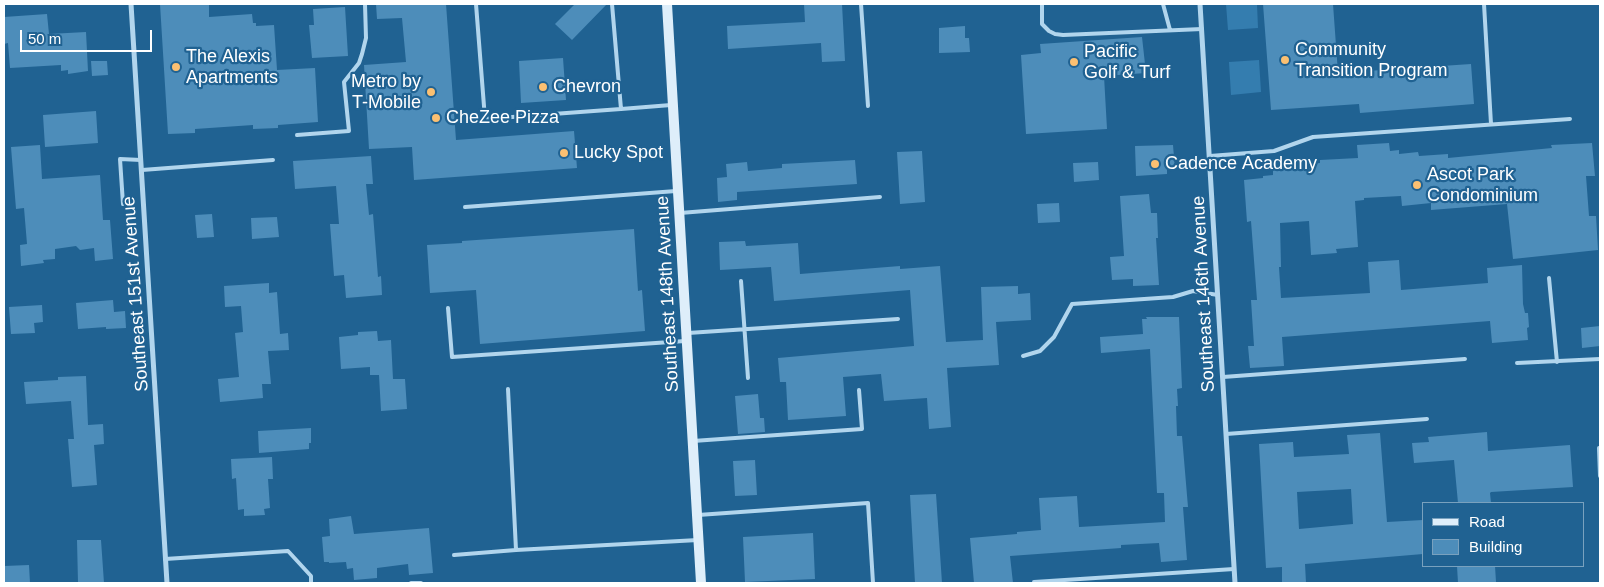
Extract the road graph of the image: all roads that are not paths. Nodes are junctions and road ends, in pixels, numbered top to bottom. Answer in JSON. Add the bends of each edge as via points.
{"nodes":[{"id":1,"x":131,"y":4,"type":"edge"},
{"id":2,"x":365,"y":4,"type":"edge"},
{"id":3,"x":476,"y":4,"type":"edge"},
{"id":4,"x":612,"y":4,"type":"edge"},
{"id":5,"x":667,"y":4,"type":"edge"},
{"id":6,"x":861,"y":4,"type":"edge"},
{"id":7,"x":1042,"y":4,"type":"edge"},
{"id":8,"x":1163,"y":4,"type":"edge"},
{"id":9,"x":1200,"y":4,"type":"edge"},
{"id":10,"x":1484,"y":4,"type":"edge"},
{"id":11,"x":1202,"y":29,"type":"junction"},
{"id":12,"x":1170,"y":30,"type":"junction"},
{"id":13,"x":673,"y":105,"type":"junction"},
{"id":14,"x":868,"y":106,"type":"dead end"},
{"id":15,"x":621,"y":109,"type":"junction"},
{"id":16,"x":1570,"y":119,"type":"dead end"},
{"id":17,"x":1491,"y":124,"type":"junction"},
{"id":18,"x":296,"y":135,"type":"dead end"},
{"id":19,"x":1210,"y":156,"type":"junction"},
{"id":20,"x":141,"y":160,"type":"junction"},
{"id":21,"x":274,"y":160,"type":"dead end"},
{"id":22,"x":142,"y":170,"type":"junction"},
{"id":23,"x":678,"y":191,"type":"junction"},
{"id":24,"x":880,"y":197,"type":"dead end"},
{"id":25,"x":123,"y":204,"type":"dead end"},
{"id":26,"x":465,"y":207,"type":"dead end"},
{"id":27,"x":680,"y":213,"type":"junction"},
{"id":28,"x":1549,"y":278,"type":"dead end"},
{"id":29,"x":741,"y":281,"type":"dead end"},
{"id":30,"x":1218,"y":295,"type":"junction"},
{"id":31,"x":448,"y":308,"type":"dead end"},
{"id":32,"x":898,"y":319,"type":"dead end"},
{"id":33,"x":745,"y":330,"type":"junction"},
{"id":34,"x":687,"y":337,"type":"junction"},
{"id":35,"x":1023,"y":356,"type":"dead end"},
{"id":36,"x":1464,"y":359,"type":"dead end"},
{"id":37,"x":1600,"y":359,"type":"edge"},
{"id":38,"x":1557,"y":362,"type":"junction"},
{"id":39,"x":1517,"y":363,"type":"dead end"},
{"id":40,"x":1223,"y":376,"type":"junction"},
{"id":41,"x":748,"y":378,"type":"dead end"},
{"id":42,"x":508,"y":389,"type":"dead end"},
{"id":43,"x":859,"y":390,"type":"dead end"},
{"id":44,"x":1426,"y":419,"type":"dead end"},
{"id":45,"x":1226,"y":434,"type":"junction"},
{"id":46,"x":693,"y":441,"type":"junction"},
{"id":47,"x":1598,"y":448,"type":"dead end"},
{"id":48,"x":1600,"y":476,"type":"edge"},
{"id":49,"x":697,"y":515,"type":"junction"},
{"id":50,"x":698,"y":540,"type":"junction"},
{"id":51,"x":516,"y":550,"type":"junction"},
{"id":52,"x":454,"y":555,"type":"dead end"},
{"id":53,"x":165,"y":559,"type":"junction"},
{"id":54,"x":1234,"y":569,"type":"junction"},
{"id":55,"x":421,"y":582,"type":"edge"},
{"id":56,"x":1034,"y":582,"type":"edge"},
{"id":57,"x":167,"y":583,"type":"edge"},
{"id":58,"x":311,"y":583,"type":"edge"},
{"id":59,"x":411,"y":583,"type":"edge"},
{"id":60,"x":700,"y":583,"type":"edge"},
{"id":61,"x":873,"y":583,"type":"edge"},
{"id":62,"x":1235,"y":583,"type":"edge"}],
"edges":[{"from":1,"to":20,"type":"street","name":"Southeast 151st Avenue"},
{"from":2,"to":18,"type":"lane","via":[[366,38],[362,54],[344,82],[349,131]]},
{"from":3,"to":15,"type":"lane","via":[[485,119]]},
{"from":4,"to":15,"type":"lane"},
{"from":5,"to":13,"type":"main road","name":"Southeast 148th Avenue"},
{"from":6,"to":14,"type":"lane"},
{"from":7,"to":12,"type":"lane","via":[[1042,24],[1054,34]]},
{"from":8,"to":12,"type":"lane"},
{"from":9,"to":11,"type":"street","name":"Southeast 146th Avenue"},
{"from":10,"to":17,"type":"lane"},
{"from":11,"to":12,"type":"lane"},
{"from":11,"to":19,"type":"street","name":"Southeast 146th Avenue"},
{"from":13,"to":15,"type":"lane"},
{"from":13,"to":23,"type":"main road","name":"Southeast 148th Avenue"},
{"from":16,"to":17,"type":"lane"},
{"from":17,"to":19,"type":"lane","via":[[1313,137],[1274,151]]},
{"from":19,"to":30,"type":"street","name":"Southeast 146th Avenue"},
{"from":20,"to":22,"type":"street","name":"Southeast 151st Avenue"},
{"from":20,"to":25,"type":"lane","via":[[120,159]]},
{"from":21,"to":22,"type":"lane"},
{"from":22,"to":53,"type":"street","name":"Southeast 151st Avenue"},
{"from":23,"to":26,"type":"lane"},
{"from":23,"to":27,"type":"main road","name":"Southeast 148th Avenue"},
{"from":24,"to":27,"type":"lane"},
{"from":27,"to":34,"type":"main road","name":"Southeast 148th Avenue"},
{"from":28,"to":38,"type":"lane"},
{"from":29,"to":33,"type":"lane"},
{"from":30,"to":35,"type":"lane","via":[[1194,291],[1173,297],[1072,304],[1054,337],[1040,351]]},
{"from":30,"to":40,"type":"street","name":"Southeast 146th Avenue"},
{"from":31,"to":34,"type":"lane","via":[[452,357]]},
{"from":32,"to":33,"type":"lane"},
{"from":33,"to":34,"type":"lane"},
{"from":33,"to":41,"type":"lane"},
{"from":34,"to":46,"type":"main road","name":"Southeast 148th Avenue"},
{"from":36,"to":40,"type":"lane"},
{"from":37,"to":38,"type":"lane"},
{"from":38,"to":39,"type":"lane"},
{"from":40,"to":45,"type":"street","name":"Southeast 146th Avenue"},
{"from":42,"to":51,"type":"lane"},
{"from":43,"to":46,"type":"lane","via":[[862,429]]},
{"from":44,"to":45,"type":"lane"},
{"from":45,"to":54,"type":"street","name":"Southeast 146th Avenue"},
{"from":46,"to":49,"type":"main road","name":"Southeast 148th Avenue"},
{"from":47,"to":48,"type":"lane"},
{"from":49,"to":50,"type":"main road","name":"Southeast 148th Avenue"},
{"from":49,"to":61,"type":"lane","via":[[868,503]]},
{"from":50,"to":51,"type":"lane"},
{"from":50,"to":60,"type":"main road","name":"Southeast 148th Avenue"},
{"from":51,"to":52,"type":"lane"},
{"from":53,"to":57,"type":"street","name":"Southeast 151st Avenue"},
{"from":53,"to":58,"type":"lane","via":[[288,552],[311,576]]},
{"from":54,"to":56,"type":"lane"},
{"from":54,"to":62,"type":"street","name":"Southeast 146th Avenue"},
{"from":55,"to":59,"type":"lane"}]}
